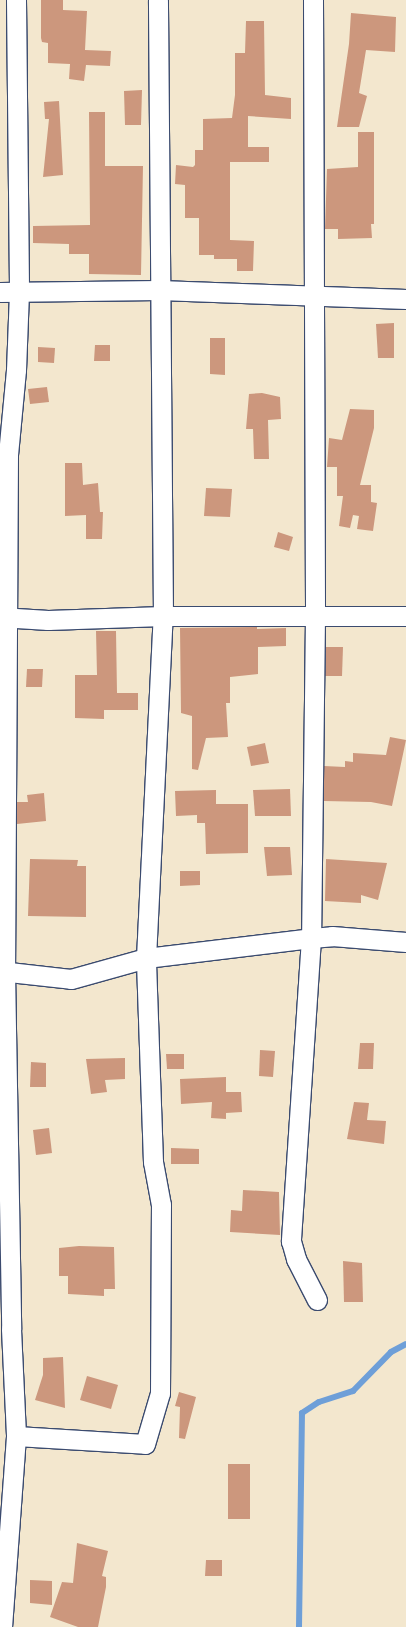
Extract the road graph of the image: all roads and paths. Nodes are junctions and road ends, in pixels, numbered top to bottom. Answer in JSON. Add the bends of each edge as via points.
{"nodes":[{"id":1,"x":16,"y":0,"type":"edge"},
{"id":2,"x":158,"y":0,"type":"edge"},
{"id":3,"x":313,"y":0,"type":"edge"},
{"id":4,"x":159,"y":290,"type":"junction"},
{"id":5,"x":0,"y":292,"type":"edge"},
{"id":6,"x":19,"y":292,"type":"junction"},
{"id":7,"x":315,"y":294,"type":"junction"},
{"id":8,"x":406,"y":299,"type":"edge"},
{"id":9,"x":163,"y":616,"type":"junction"},
{"id":10,"x":406,"y":616,"type":"edge"},
{"id":11,"x":3,"y":617,"type":"edge"},
{"id":12,"x":315,"y":617,"type":"junction"},
{"id":13,"x":312,"y":938,"type":"junction"},
{"id":14,"x":406,"y":942,"type":"edge"},
{"id":15,"x":146,"y":958,"type":"junction"},
{"id":16,"x":2,"y":971,"type":"edge"},
{"id":17,"x":317,"y":1300,"type":"dead end"},
{"id":18,"x":5,"y":1329,"type":"edge"},
{"id":19,"x":16,"y":1436,"type":"junction"},
{"id":20,"x":2,"y":1627,"type":"edge"}],
"edges":[{"from":1,"to":6,"type":"street"},
{"from":2,"to":4,"type":"street"},
{"from":3,"to":7,"type":"street"},
{"from":4,"to":6,"type":"street"},
{"from":4,"to":7,"type":"street"},
{"from":4,"to":9,"type":"street"},
{"from":5,"to":6,"type":"street"},
{"from":6,"to":11,"type":"street","via":[[16,370],[8,455]]},
{"from":7,"to":8,"type":"street"},
{"from":7,"to":12,"type":"street"},
{"from":9,"to":11,"type":"street","via":[[48,620]]},
{"from":9,"to":12,"type":"street"},
{"from":9,"to":15,"type":"street"},
{"from":10,"to":12,"type":"street"},
{"from":11,"to":16,"type":"street"},
{"from":12,"to":13,"type":"street"},
{"from":13,"to":14,"type":"street","via":[[332,936]]},
{"from":13,"to":15,"type":"street"},
{"from":13,"to":17,"type":"street","via":[[291,1241],[296,1259]]},
{"from":15,"to":16,"type":"street","via":[[71,979]]},
{"from":15,"to":19,"type":"street","via":[[153,1162],[161,1205],[160,1393],[145,1444]]},
{"from":16,"to":18,"type":"street"},
{"from":18,"to":19,"type":"street"},
{"from":19,"to":20,"type":"street"}]}
